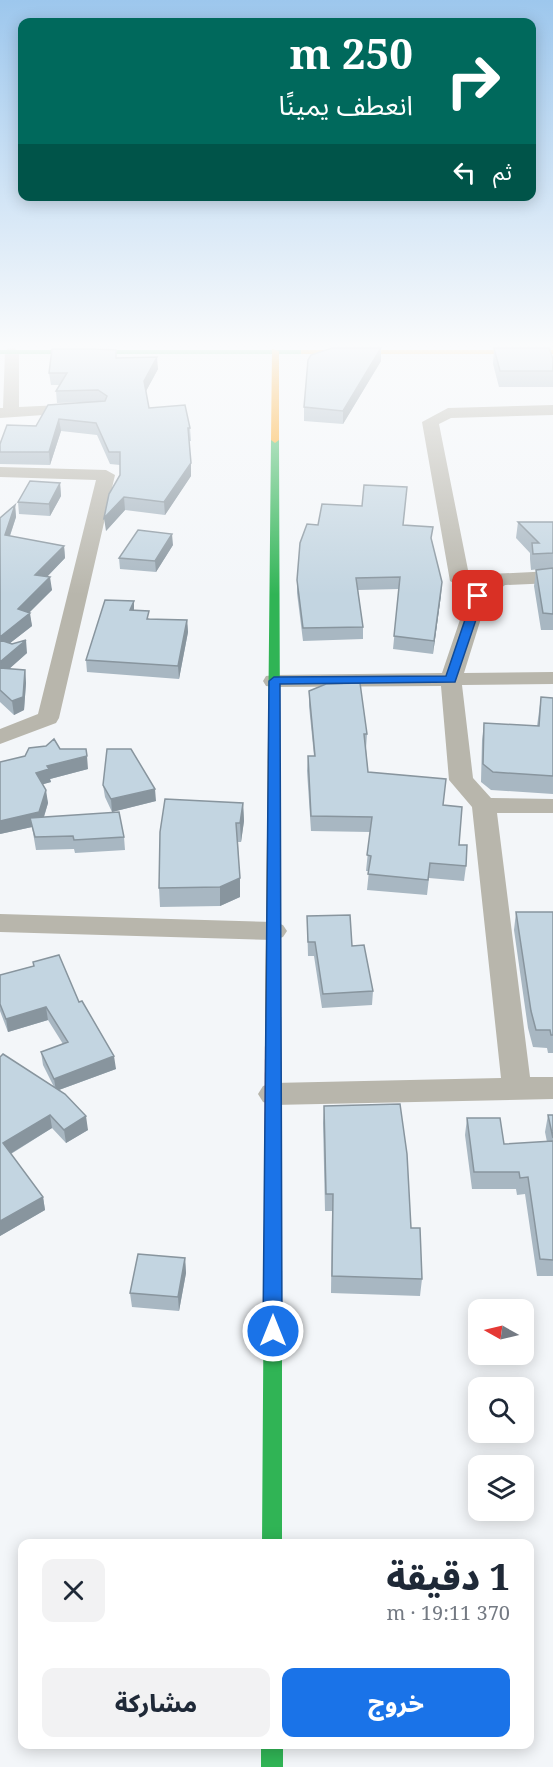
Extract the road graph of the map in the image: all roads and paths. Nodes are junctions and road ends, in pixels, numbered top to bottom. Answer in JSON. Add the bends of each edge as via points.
{"nodes":[{"id":1,"x":275,"y":430,"type":"edge"},
{"id":2,"x":432,"y":430,"type":"edge"},
{"id":3,"x":0,"y":472,"type":"edge"},
{"id":4,"x":553,"y":577,"type":"edge"},
{"id":5,"x":500,"y":579,"type":"junction"},
{"id":6,"x":553,"y":678,"type":"edge"},
{"id":7,"x":451,"y":679,"type":"junction"},
{"id":8,"x":274,"y":681,"type":"junction"},
{"id":9,"x":0,"y":737,"type":"edge"},
{"id":10,"x":484,"y":805,"type":"junction"},
{"id":11,"x":553,"y":806,"type":"edge"},
{"id":12,"x":0,"y":922,"type":"edge"},
{"id":13,"x":274,"y":931,"type":"junction"},
{"id":14,"x":553,"y":1088,"type":"edge"},
{"id":15,"x":517,"y":1090,"type":"junction"},
{"id":16,"x":273,"y":1094,"type":"junction"},
{"id":17,"x":272,"y":1539,"type":"edge"},
{"id":18,"x":272,"y":1749,"type":"edge"},
{"id":19,"x":272,"y":1767,"type":"edge"}],
"edges":[{"from":1,"to":8,"type":"main road"},
{"from":2,"to":5,"type":"street","via":[[460,581]]},
{"from":3,"to":9,"type":"street","via":[[106,475],[48,718]]},
{"from":4,"to":5,"type":"street"},
{"from":5,"to":7,"type":"street","via":[[478,596]]},
{"from":6,"to":7,"type":"street"},
{"from":7,"to":8,"type":"street"},
{"from":7,"to":10,"type":"street","via":[[461,780]]},
{"from":8,"to":13,"type":"main road"},
{"from":10,"to":11,"type":"street"},
{"from":10,"to":15,"type":"street"},
{"from":12,"to":13,"type":"street"},
{"from":13,"to":16,"type":"main road"},
{"from":14,"to":15,"type":"street"},
{"from":15,"to":16,"type":"street"},
{"from":16,"to":17,"type":"main road"},
{"from":18,"to":19,"type":"main road"}]}
